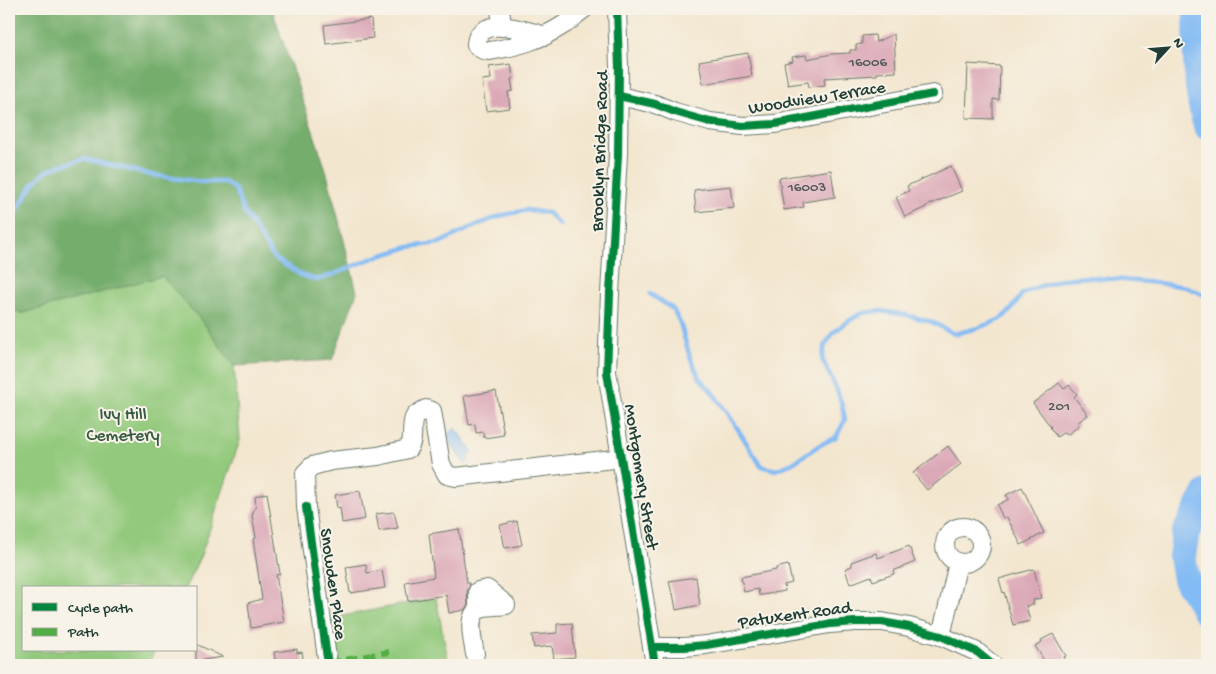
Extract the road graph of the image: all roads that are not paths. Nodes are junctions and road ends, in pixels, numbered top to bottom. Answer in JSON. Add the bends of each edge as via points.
{"nodes":[{"id":1,"x":500,"y":9,"type":"edge"},
{"id":2,"x":584,"y":9,"type":"edge"},
{"id":3,"x":617,"y":9,"type":"edge"},
{"id":4,"x":502,"y":27,"type":"junction"},
{"id":5,"x":544,"y":36,"type":"junction"},
{"id":6,"x":933,"y":94,"type":"dead end"},
{"id":7,"x":619,"y":96,"type":"junction"},
{"id":8,"x":610,"y":293,"type":"joint"},
{"id":9,"x":622,"y":458,"type":"junction"},
{"id":10,"x":958,"y":563,"type":"dead end"},
{"id":11,"x":481,"y":608,"type":"dead end"},
{"id":12,"x":941,"y":636,"type":"junction"},
{"id":13,"x":652,"y":647,"type":"junction"},
{"id":14,"x":475,"y":654,"type":"dead end"},
{"id":15,"x":328,"y":665,"type":"edge"},
{"id":16,"x":655,"y":665,"type":"edge"},
{"id":17,"x":993,"y":665,"type":"edge"}],
"edges":[{"from":1,"to":4,"type":"street"},
{"from":2,"to":5,"type":"street"},
{"from":3,"to":7,"type":"street","name":"Brooklyn Bridge Road"},
{"from":4,"to":5,"type":"street"},
{"from":4,"to":5,"type":"street","via":[[482,30],[476,45],[484,51]]},
{"from":6,"to":7,"type":"street","name":"Woodview Terrace","via":[[775,124],[743,126],[710,122]]},
{"from":7,"to":8,"type":"street","name":"Brooklyn Bridge Road"},
{"from":8,"to":9,"type":"street","name":"Montgomery Street","via":[[608,372]]},
{"from":9,"to":13,"type":"street","name":"Montgomery Street"},
{"from":9,"to":15,"type":"street","name":"Snowden Place","via":[[456,477],[447,475],[441,464],[432,411],[426,409],[414,418],[412,444],[408,449],[312,466],[305,473],[306,507]]},
{"from":10,"to":12,"type":"street"},
{"from":11,"to":14,"type":"street","via":[[474,615],[470,630]]},
{"from":12,"to":13,"type":"street","name":"Patuxent Road","via":[[882,622],[855,622],[798,628],[706,645]]},
{"from":12,"to":17,"type":"street","name":"Patuxent Road","via":[[976,652]]},
{"from":13,"to":16,"type":"street","name":"Montgomery Street"}]}
